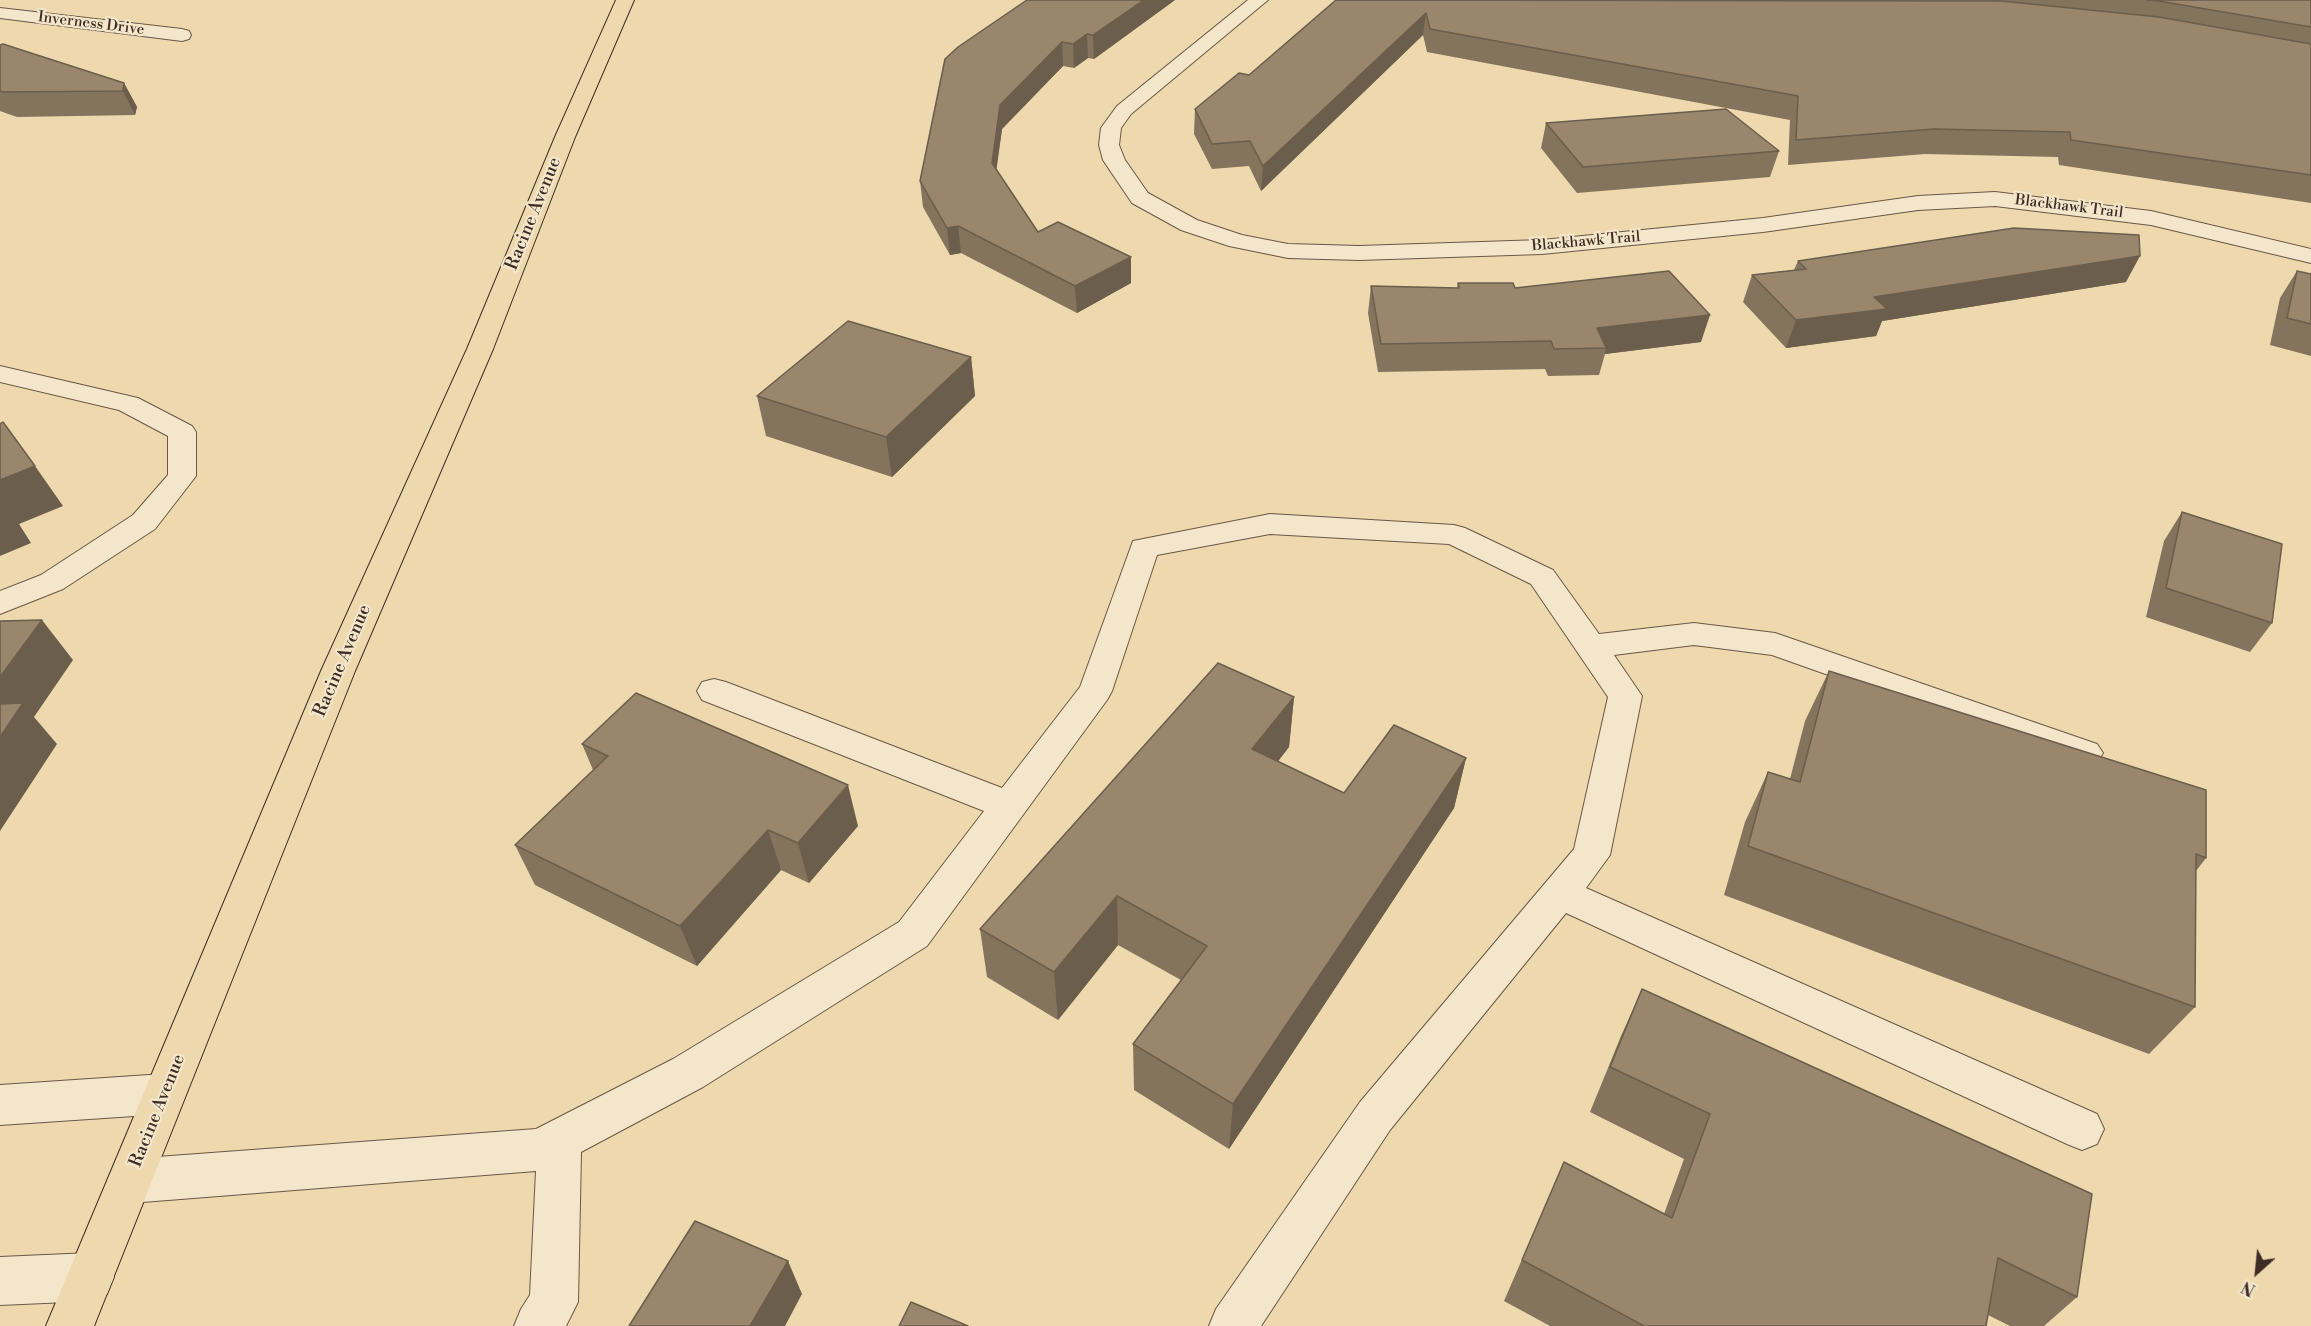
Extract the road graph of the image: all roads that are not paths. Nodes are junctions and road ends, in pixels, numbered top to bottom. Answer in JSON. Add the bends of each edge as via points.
{"nodes":[{"id":1,"x":624,"y":0,"type":"edge"},
{"id":2,"x":1259,"y":0,"type":"edge"},
{"id":3,"x":0,"y":14,"type":"edge"},
{"id":4,"x":182,"y":35,"type":"dead end"},
{"id":5,"x":2311,"y":256,"type":"edge"},
{"id":6,"x":0,"y":374,"type":"edge"},
{"id":7,"x":0,"y":603,"type":"edge"},
{"id":8,"x":1590,"y":646,"type":"junction"},
{"id":9,"x":714,"y":691,"type":"dead end"},
{"id":10,"x":2117,"y":765,"type":"edge"},
{"id":11,"x":1009,"y":806,"type":"junction"},
{"id":12,"x":1560,"y":893,"type":"junction"},
{"id":13,"x":164,"y":1094,"type":"junction"},
{"id":14,"x":0,"y":1105,"type":"edge"},
{"id":15,"x":2082,"y":1129,"type":"dead end"},
{"id":16,"x":559,"y":1140,"type":"junction"},
{"id":17,"x":130,"y":1181,"type":"junction"},
{"id":18,"x":90,"y":1277,"type":"junction"},
{"id":19,"x":0,"y":1281,"type":"edge"},
{"id":20,"x":70,"y":1326,"type":"edge"},
{"id":21,"x":538,"y":1326,"type":"edge"},
{"id":22,"x":1233,"y":1326,"type":"edge"}],
"edges":[{"from":1,"to":13,"type":"main road","name":"Racine Avenue","via":[[480,349],[338,671]]},
{"from":2,"to":5,"type":"street","name":"Blackhawk Trail","via":[[1124,110],[1112,128],[1109,145],[1114,160],[1140,198],[1189,225],[1238,241],[1288,251],[1359,253],[1542,247],[1762,225],[1918,203],[1995,199],[2151,218]]},
{"from":3,"to":4,"type":"street","name":"Inverness Drive"},
{"from":6,"to":7,"type":"street","via":[[128,404],[182,432],[183,476],[144,522],[52,582]]},
{"from":8,"to":10,"type":"street","via":[[1694,634],[1775,644]]},
{"from":8,"to":11,"type":"street","via":[[1542,577],[1454,535],[1270,524],[1144,548],[1095,691]]},
{"from":8,"to":12,"type":"street","via":[[1625,696],[1591,855]]},
{"from":9,"to":11,"type":"street"},
{"from":11,"to":16,"type":"street","via":[[913,934],[688,1072]]},
{"from":12,"to":15,"type":"street"},
{"from":12,"to":22,"type":"street","via":[[1375,1116]]},
{"from":13,"to":14,"type":"street"},
{"from":13,"to":17,"type":"main road","name":"Racine Avenue"},
{"from":16,"to":17,"type":"street","via":[[540,1150]]},
{"from":16,"to":21,"type":"street","via":[[554,1302]]},
{"from":17,"to":18,"type":"main road","name":"Racine Avenue"},
{"from":18,"to":19,"type":"street"},
{"from":18,"to":20,"type":"main road","name":"Racine Avenue"}]}
